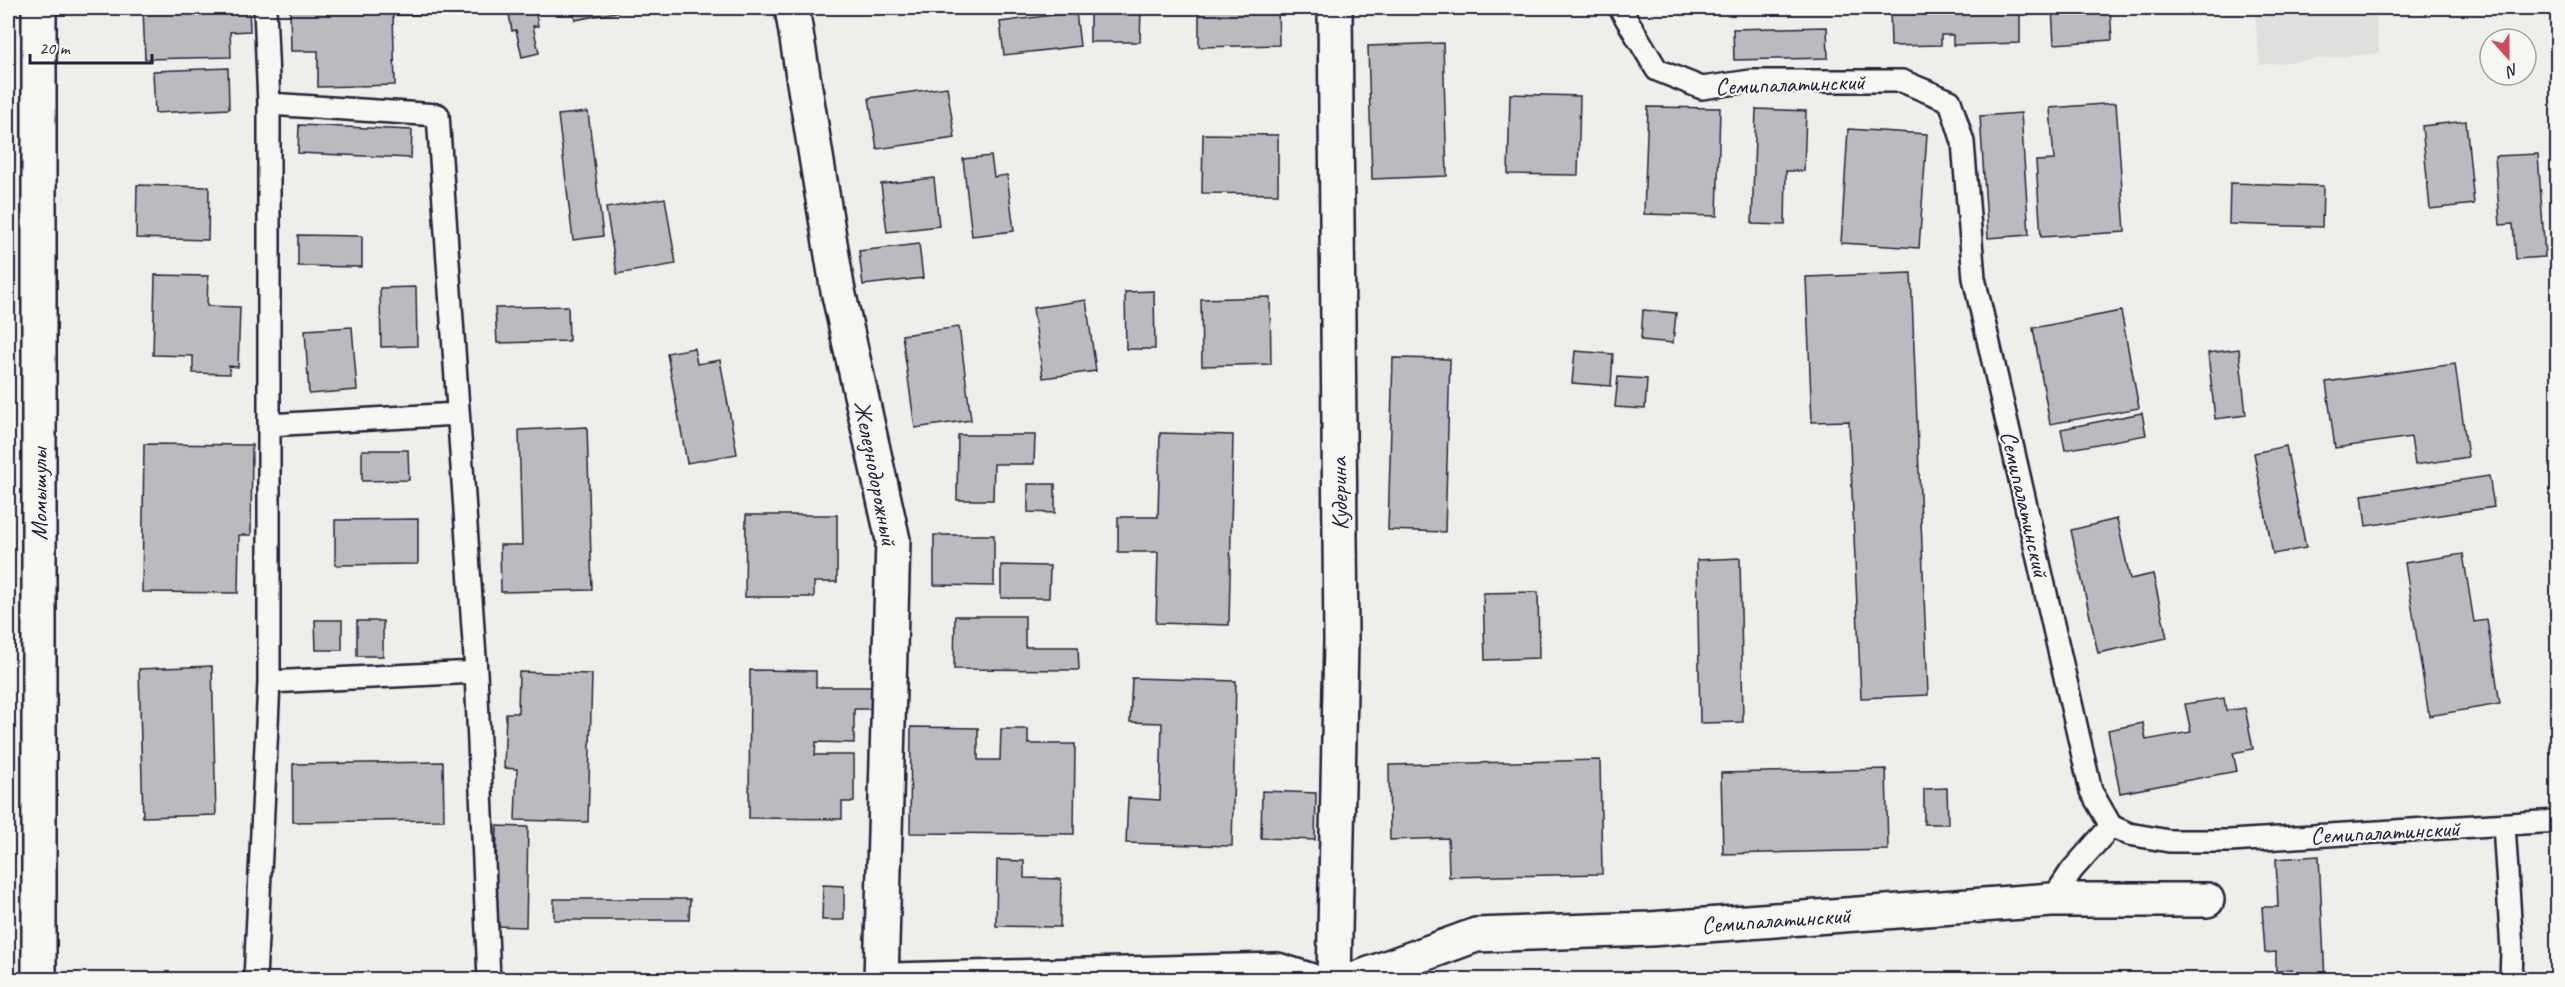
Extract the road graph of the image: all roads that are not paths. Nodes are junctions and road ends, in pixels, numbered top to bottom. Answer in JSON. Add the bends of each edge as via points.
{"nodes":[{"id":1,"x":39,"y":8,"type":"edge"},
{"id":2,"x":265,"y":8,"type":"edge"},
{"id":3,"x":792,"y":8,"type":"edge"},
{"id":4,"x":1335,"y":8,"type":"edge"},
{"id":5,"x":1620,"y":8,"type":"edge"},
{"id":6,"x":269,"y":104,"type":"junction"},
{"id":7,"x":457,"y":414,"type":"junction"},
{"id":8,"x":269,"y":425,"type":"junction"},
{"id":9,"x":476,"y":672,"type":"junction"},
{"id":10,"x":269,"y":682,"type":"junction"},
{"id":11,"x":2558,"y":821,"type":"edge"},
{"id":12,"x":2504,"y":825,"type":"junction"},
{"id":13,"x":2111,"y":826,"type":"junction"},
{"id":14,"x":2052,"y":900,"type":"junction"},
{"id":15,"x":2207,"y":900,"type":"dead end"},
{"id":16,"x":39,"y":980,"type":"edge"},
{"id":17,"x":255,"y":980,"type":"edge"},
{"id":18,"x":489,"y":980,"type":"edge"},
{"id":19,"x":881,"y":980,"type":"edge"},
{"id":20,"x":892,"y":980,"type":"edge"},
{"id":21,"x":1309,"y":980,"type":"edge"},
{"id":22,"x":1334,"y":980,"type":"edge"},
{"id":23,"x":1353,"y":980,"type":"edge"},
{"id":24,"x":2511,"y":980,"type":"edge"}],
"edges":[{"from":1,"to":16,"type":"street","name":"Момышулы"},
{"from":2,"to":6,"type":"lane"},
{"from":3,"to":19,"type":"street","name":"Железнодорожный","via":[[837,286],[893,540]]},
{"from":4,"to":22,"type":"street","name":"Кудерина","via":[[1341,641]]},
{"from":5,"to":13,"type":"lane","name":"Семипалатинский","via":[[1657,69],[1702,88],[1751,81],[1902,81],[1950,101],[1963,142],[1974,278],[2091,791]]},
{"from":6,"to":7,"type":"lane","via":[[438,115]]},
{"from":6,"to":8,"type":"lane"},
{"from":7,"to":8,"type":"lane"},
{"from":7,"to":9,"type":"lane"},
{"from":8,"to":10,"type":"lane"},
{"from":9,"to":10,"type":"lane"},
{"from":9,"to":18,"type":"lane"},
{"from":10,"to":17,"type":"lane"},
{"from":11,"to":12,"type":"lane","name":"Семипалатинский"},
{"from":12,"to":13,"type":"lane","name":"Семипалатинский","via":[[2230,841],[2169,841],[2129,834]]},
{"from":12,"to":24,"type":"lane"},
{"from":13,"to":14,"type":"lane","via":[[2072,870]]},
{"from":14,"to":15,"type":"street","name":"Семипалатинский"},
{"from":14,"to":23,"type":"street","name":"Семипалатинский","via":[[1650,929],[1476,935]]},
{"from":20,"to":21,"type":"street","via":[[1277,970]]}]}
